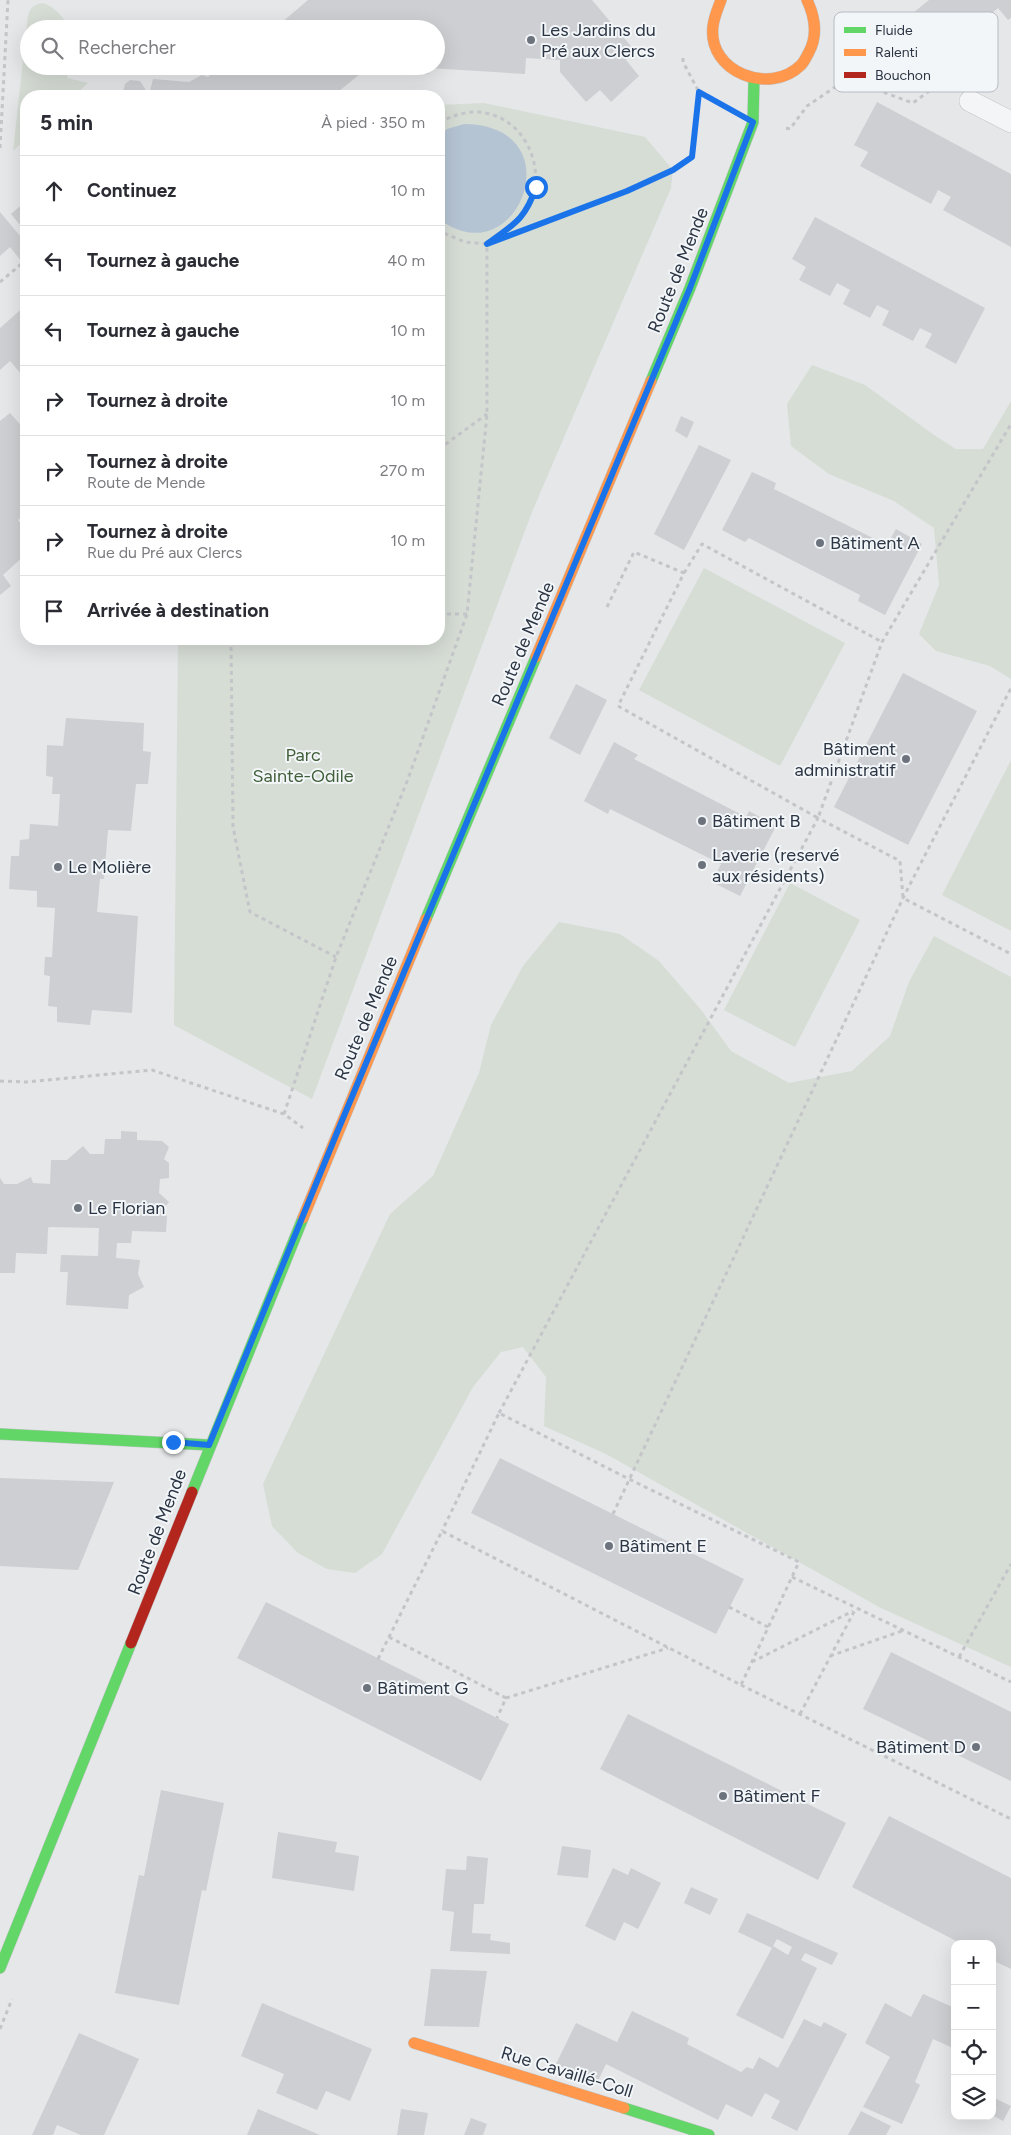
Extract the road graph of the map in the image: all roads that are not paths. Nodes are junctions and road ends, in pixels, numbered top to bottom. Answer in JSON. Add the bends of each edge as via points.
{"nodes":[{"id":1,"x":721,"y":0,"type":"edge"},
{"id":2,"x":806,"y":0,"type":"edge"},
{"id":3,"x":754,"y":80,"type":"junction"},
{"id":4,"x":970,"y":101,"type":"road end"},
{"id":5,"x":1011,"y":122,"type":"edge"},
{"id":6,"x":0,"y":1434,"type":"edge"},
{"id":7,"x":209,"y":1445,"type":"junction"},
{"id":8,"x":0,"y":1968,"type":"edge"},
{"id":9,"x":414,"y":2043,"type":"dead end"},
{"id":10,"x":709,"y":2135,"type":"edge"}],
"edges":[{"from":1,"to":3,"type":"street","via":[[714,13],[715,47],[737,74]]},
{"from":2,"to":3,"type":"street","via":[[814,17],[815,34],[806,58],[787,75],[771,80]]},
{"from":3,"to":7,"type":"street","name":"Route de Mende","via":[[753,122],[686,297]]},
{"from":4,"to":5,"type":"lane"},
{"from":6,"to":7,"type":"street"},
{"from":7,"to":8,"type":"street","name":"Route de Mende"},
{"from":9,"to":10,"type":"street","name":"Rue Cavaillé-Coll"}]}
